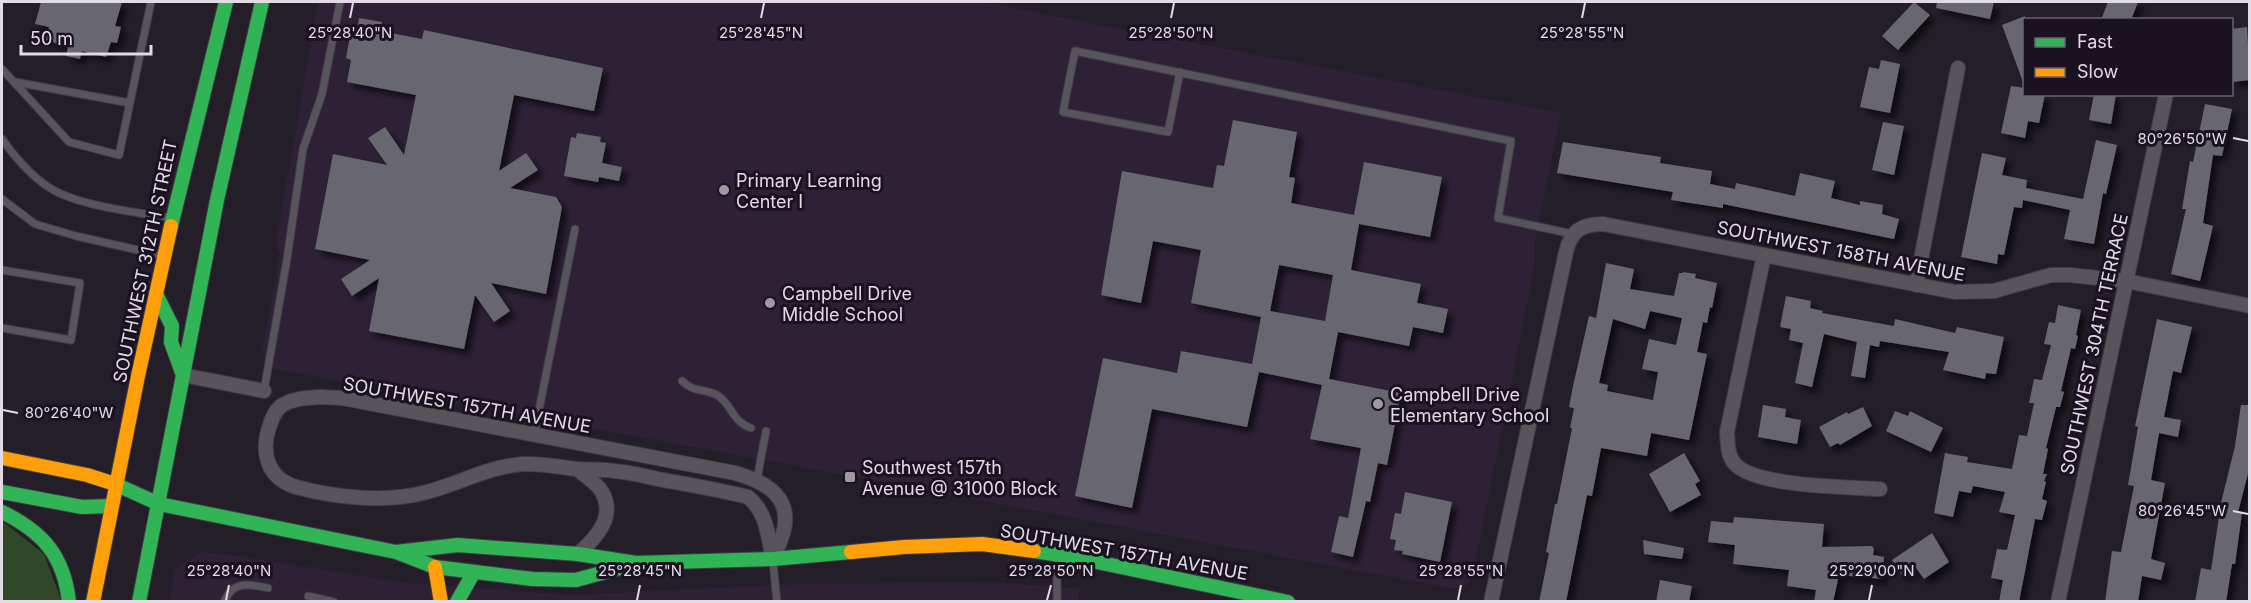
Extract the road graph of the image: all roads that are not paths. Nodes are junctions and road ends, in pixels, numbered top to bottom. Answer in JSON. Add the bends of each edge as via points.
{"nodes":[{"id":1,"x":152,"y":2,"type":"edge"},
{"id":2,"x":226,"y":2,"type":"edge"},
{"id":3,"x":261,"y":2,"type":"edge"},
{"id":4,"x":340,"y":2,"type":"edge"},
{"id":5,"x":1958,"y":68,"type":"dead end"},
{"id":6,"x":2,"y":69,"type":"edge"},
{"id":7,"x":1180,"y":72,"type":"junction"},
{"id":8,"x":14,"y":81,"type":"junction"},
{"id":9,"x":2166,"y":96,"type":"edge"},
{"id":10,"x":130,"y":103,"type":"junction"},
{"id":11,"x":2,"y":139,"type":"edge"},
{"id":12,"x":2,"y":199,"type":"edge"},
{"id":13,"x":172,"y":219,"type":"junction"},
{"id":14,"x":575,"y":229,"type":"dead end"},
{"id":15,"x":1573,"y":234,"type":"junction"},
{"id":16,"x":1764,"y":255,"type":"junction"},
{"id":17,"x":165,"y":256,"type":"junction"},
{"id":18,"x":2,"y":270,"type":"edge"},
{"id":19,"x":2126,"y":281,"type":"junction"},
{"id":20,"x":1916,"y":285,"type":"junction"},
{"id":21,"x":156,"y":294,"type":"junction"},
{"id":22,"x":2250,"y":306,"type":"edge"},
{"id":23,"x":2,"y":328,"type":"edge"},
{"id":24,"x":183,"y":375,"type":"junction"},
{"id":25,"x":682,"y":381,"type":"dead end"},
{"id":26,"x":264,"y":391,"type":"joint"},
{"id":27,"x":751,"y":428,"type":"dead end"},
{"id":28,"x":766,"y":431,"type":"dead end"},
{"id":29,"x":534,"y":435,"type":"junction"},
{"id":30,"x":2,"y":458,"type":"edge"},
{"id":31,"x":577,"y":469,"type":"junction"},
{"id":32,"x":757,"y":479,"type":"junction"},
{"id":33,"x":115,"y":484,"type":"junction"},
{"id":34,"x":1881,"y":489,"type":"dead end"},
{"id":35,"x":2,"y":492,"type":"edge"},
{"id":36,"x":159,"y":504,"type":"junction"},
{"id":37,"x":111,"y":506,"type":"junction"},
{"id":38,"x":2,"y":512,"type":"edge"},
{"id":39,"x":396,"y":552,"type":"junction"},
{"id":40,"x":578,"y":554,"type":"junction"},
{"id":41,"x":1057,"y":555,"type":"junction"},
{"id":42,"x":773,"y":559,"type":"junction"},
{"id":43,"x":636,"y":563,"type":"junction"},
{"id":44,"x":435,"y":567,"type":"junction"},
{"id":45,"x":474,"y":572,"type":"junction"},
{"id":46,"x":268,"y":588,"type":"dead end"},
{"id":47,"x":308,"y":596,"type":"dead end"},
{"id":48,"x":69,"y":602,"type":"edge"},
{"id":49,"x":93,"y":602,"type":"edge"},
{"id":50,"x":139,"y":602,"type":"edge"},
{"id":51,"x":224,"y":602,"type":"edge"},
{"id":52,"x":334,"y":602,"type":"edge"},
{"id":53,"x":441,"y":602,"type":"edge"},
{"id":54,"x":457,"y":602,"type":"edge"},
{"id":55,"x":777,"y":602,"type":"edge"},
{"id":56,"x":1057,"y":602,"type":"edge"},
{"id":57,"x":1288,"y":602,"type":"edge"},
{"id":58,"x":1491,"y":602,"type":"edge"},
{"id":59,"x":2058,"y":602,"type":"edge"}],
"edges":[{"from":1,"to":10,"type":"lane"},
{"from":2,"to":13,"type":"main road","name":"SOUTHWEST 312TH STREET"},
{"from":3,"to":24,"type":"main road"},
{"from":4,"to":26,"type":"lane","via":[[322,94],[303,149]]},
{"from":5,"to":20,"type":"street"},
{"from":6,"to":8,"type":"lane"},
{"from":7,"to":7,"type":"lane","via":[[1075,51],[1064,112],[1168,132]]},
{"from":7,"to":15,"type":"lane","via":[[1512,141],[1498,218]]},
{"from":8,"to":10,"type":"lane"},
{"from":8,"to":10,"type":"lane","via":[[69,142],[119,155]]},
{"from":9,"to":19,"type":"street","name":"SOUTHWEST 304TH TERRACE"},
{"from":11,"to":13,"type":"lane","via":[[13,155],[50,188],[89,204]]},
{"from":12,"to":17,"type":"lane","via":[[35,224]]},
{"from":13,"to":17,"type":"main road","name":"SOUTHWEST 312TH STREET"},
{"from":14,"to":29,"type":"lane"},
{"from":15,"to":16,"type":"street","name":"SOUTHWEST 158TH AVENUE","via":[[1580,228],[1603,224]]},
{"from":15,"to":58,"type":"street"},
{"from":16,"to":20,"type":"street","name":"SOUTHWEST 158TH AVENUE"},
{"from":16,"to":34,"type":"street","via":[[1727,432],[1731,458],[1745,472],[1776,481]]},
{"from":17,"to":21,"type":"main road","name":"SOUTHWEST 312TH STREET"},
{"from":18,"to":23,"type":"lane","via":[[80,283],[70,340]]},
{"from":19,"to":20,"type":"street","name":"SOUTHWEST 158TH AVENUE","via":[[2051,275],[1994,291],[1968,293]]},
{"from":19,"to":22,"type":"street","name":"SOUTHWEST 158TH AVENUE"},
{"from":19,"to":59,"type":"street","name":"SOUTHWEST 304TH TERRACE"},
{"from":21,"to":24,"type":"main road","via":[[172,326],[171,342]]},
{"from":21,"to":33,"type":"main road","name":"SOUTHWEST 312TH STREET"},
{"from":24,"to":26,"type":"street"},
{"from":24,"to":36,"type":"main road"},
{"from":25,"to":27,"type":"lane","via":[[690,389],[716,394],[739,422]]},
{"from":28,"to":32,"type":"lane"},
{"from":29,"to":31,"type":"street","name":"SOUTHWEST 157TH AVENUE","via":[[321,397],[290,401],[280,407],[265,444],[266,458],[282,481],[296,487],[354,496],[415,494],[509,466],[540,464]]},
{"from":29,"to":32,"type":"street","name":"SOUTHWEST 157TH AVENUE"},
{"from":30,"to":33,"type":"main road","name":"SOUTHWEST 157TH AVENUE"},
{"from":31,"to":40,"type":"street","via":[[602,492],[607,505],[598,536]]},
{"from":31,"to":42,"type":"street","name":"SOUTHWEST 157TH AVENUE","via":[[614,471],[748,497],[763,516]]},
{"from":32,"to":42,"type":"street","name":"SOUTHWEST 157TH AVENUE","via":[[769,486],[784,510],[786,524]]},
{"from":33,"to":36,"type":"main road","name":"SOUTHWEST 157TH AVENUE"},
{"from":33,"to":37,"type":"main road","name":"SOUTHWEST 312TH STREET"},
{"from":35,"to":37,"type":"main road","name":"SOUTHWEST 157TH AVENUE","via":[[82,507]]},
{"from":36,"to":37,"type":"main road","name":"SOUTHWEST 157TH AVENUE"},
{"from":36,"to":39,"type":"main road","name":"SOUTHWEST 157TH AVENUE"},
{"from":36,"to":50,"type":"main road"},
{"from":37,"to":49,"type":"main road","name":"SOUTHWEST 312TH STREET"},
{"from":38,"to":48,"type":"main road","via":[[23,522],[47,543],[66,574]]},
{"from":39,"to":40,"type":"main road","name":"SOUTHWEST 157TH AVENUE","via":[[458,545]]},
{"from":39,"to":44,"type":"main road","name":"SOUTHWEST 157TH AVENUE"},
{"from":40,"to":43,"type":"main road","name":"SOUTHWEST 157TH AVENUE"},
{"from":41,"to":42,"type":"main road","name":"SOUTHWEST 157TH AVENUE","via":[[982,544]]},
{"from":41,"to":56,"type":"lane"},
{"from":41,"to":57,"type":"main road","name":"SOUTHWEST 157TH AVENUE"},
{"from":42,"to":43,"type":"main road","name":"SOUTHWEST 157TH AVENUE"},
{"from":42,"to":55,"type":"lane"},
{"from":43,"to":45,"type":"main road","name":"SOUTHWEST 157TH AVENUE","via":[[576,580]]},
{"from":44,"to":45,"type":"main road","name":"SOUTHWEST 157TH AVENUE"},
{"from":44,"to":53,"type":"main road"},
{"from":45,"to":54,"type":"main road"},
{"from":46,"to":51,"type":"lane","via":[[240,584]]},
{"from":47,"to":52,"type":"lane"}]}
